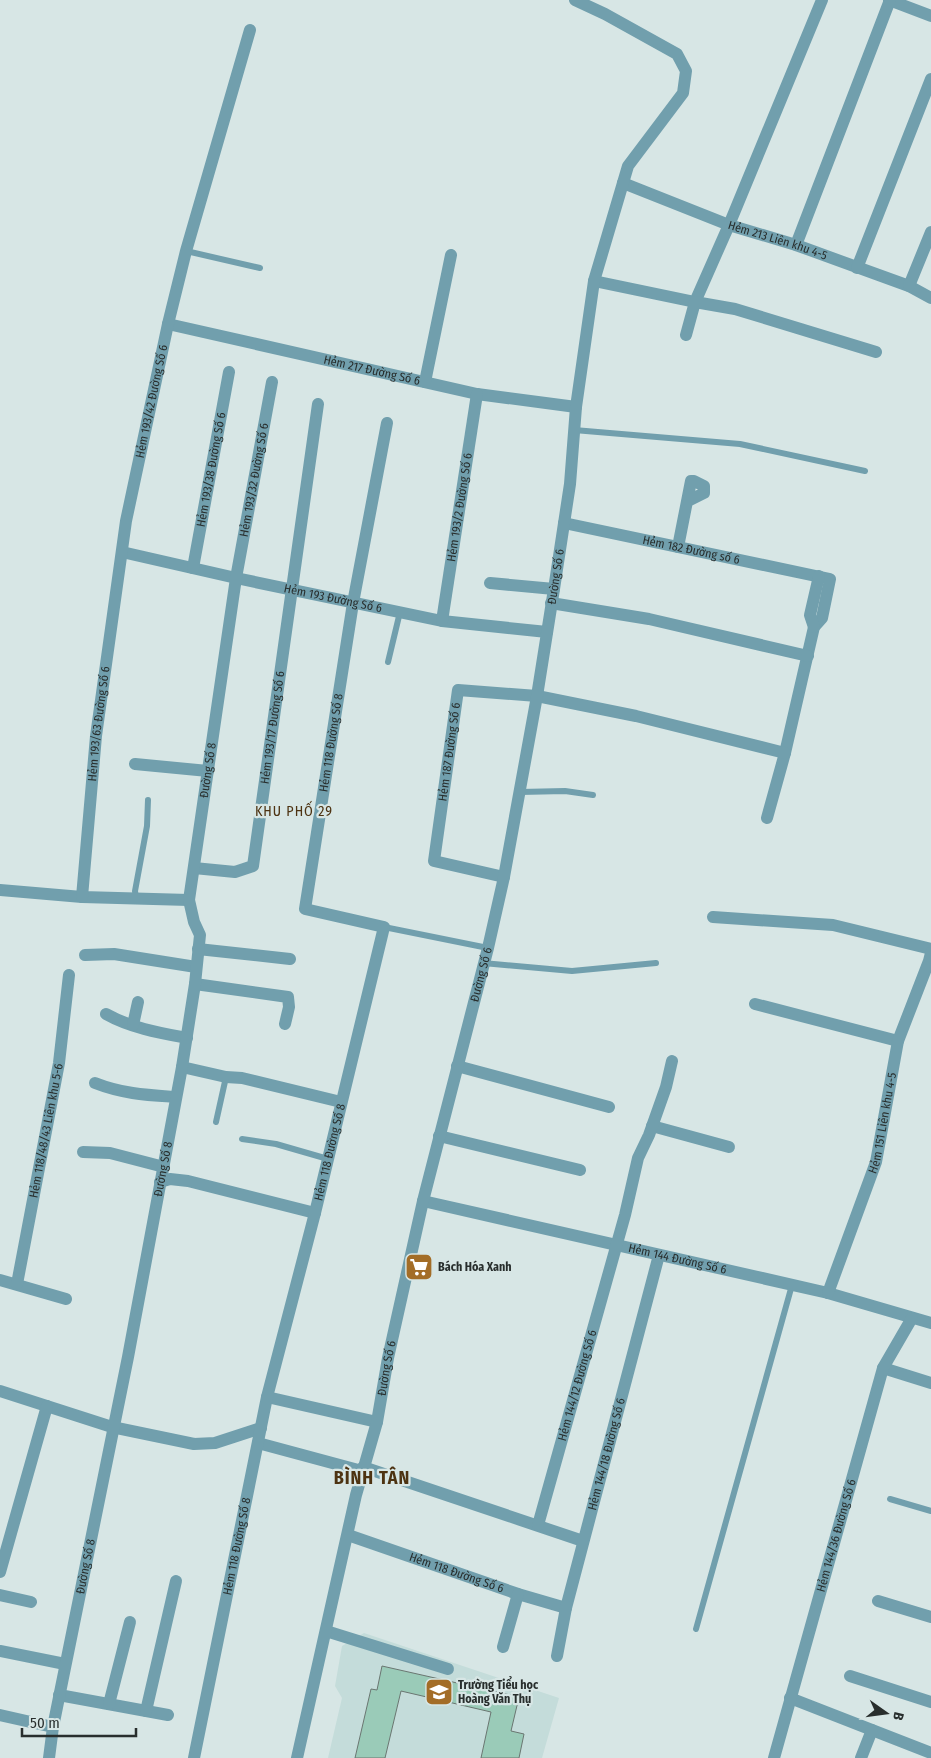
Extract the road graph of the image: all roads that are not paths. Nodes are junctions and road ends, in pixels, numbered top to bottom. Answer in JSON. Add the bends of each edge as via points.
{"nodes":[{"id":1,"x":576,"y":0,"type":"edge"},
{"id":2,"x":822,"y":0,"type":"edge"},
{"id":3,"x":890,"y":0,"type":"edge"},
{"id":4,"x":931,"y":16,"type":"edge"},
{"id":5,"x":250,"y":30,"type":"dead end"},
{"id":6,"x":931,"y":79,"type":"edge"},
{"id":7,"x":623,"y":183,"type":"junction"},
{"id":8,"x":729,"y":225,"type":"junction"},
{"id":9,"x":931,"y":232,"type":"edge"},
{"id":10,"x":796,"y":246,"type":"junction"},
{"id":11,"x":186,"y":251,"type":"junction"},
{"id":12,"x":451,"y":255,"type":"dead end"},
{"id":13,"x":260,"y":268,"type":"dead end"},
{"id":14,"x":857,"y":268,"type":"junction"},
{"id":15,"x":594,"y":281,"type":"junction"},
{"id":16,"x":909,"y":286,"type":"junction"},
{"id":17,"x":931,"y":298,"type":"edge"},
{"id":18,"x":695,"y":302,"type":"junction"},
{"id":19,"x":168,"y":324,"type":"junction"},
{"id":20,"x":686,"y":335,"type":"dead end"},
{"id":21,"x":876,"y":352,"type":"dead end"},
{"id":22,"x":229,"y":372,"type":"dead end"},
{"id":23,"x":272,"y":382,"type":"dead end"},
{"id":24,"x":425,"y":382,"type":"junction"},
{"id":25,"x":477,"y":394,"type":"junction"},
{"id":26,"x":318,"y":404,"type":"dead end"},
{"id":27,"x":576,"y":408,"type":"junction"},
{"id":28,"x":386,"y":423,"type":"dead end"},
{"id":29,"x":574,"y":430,"type":"junction"},
{"id":30,"x":865,"y":471,"type":"dead end"},
{"id":31,"x":688,"y":501,"type":"dead end"},
{"id":32,"x":564,"y":523,"type":"junction"},
{"id":33,"x":678,"y":547,"type":"junction"},
{"id":34,"x":122,"y":552,"type":"junction"},
{"id":35,"x":193,"y":568,"type":"junction"},
{"id":36,"x":236,"y":578,"type":"junction"},
{"id":37,"x":490,"y":583,"type":"dead end"},
{"id":38,"x":554,"y":589,"type":"junction"},
{"id":39,"x":293,"y":590,"type":"junction"},
{"id":40,"x":353,"y":603,"type":"junction"},
{"id":41,"x":551,"y":603,"type":"junction"},
{"id":42,"x":400,"y":612,"type":"junction"},
{"id":43,"x":442,"y":621,"type":"junction"},
{"id":44,"x":546,"y":632,"type":"junction"},
{"id":45,"x":808,"y":656,"type":"junction"},
{"id":46,"x":388,"y":662,"type":"dead end"},
{"id":47,"x":537,"y":696,"type":"junction"},
{"id":48,"x":785,"y":753,"type":"junction"},
{"id":49,"x":135,"y":764,"type":"dead end"},
{"id":50,"x":208,"y":771,"type":"junction"},
{"id":51,"x":520,"y":792,"type":"junction"},
{"id":52,"x":593,"y":795,"type":"dead end"},
{"id":53,"x":148,"y":800,"type":"dead end"},
{"id":54,"x":767,"y":818,"type":"dead end"},
{"id":55,"x":194,"y":868,"type":"junction"},
{"id":56,"x":504,"y":877,"type":"junction"},
{"id":57,"x":0,"y":890,"type":"edge"},
{"id":58,"x":82,"y":897,"type":"junction"},
{"id":59,"x":136,"y":898,"type":"junction"},
{"id":60,"x":189,"y":900,"type":"junction"},
{"id":61,"x":713,"y":917,"type":"dead end"},
{"id":62,"x":384,"y":927,"type":"junction"},
{"id":63,"x":488,"y":948,"type":"junction"},
{"id":64,"x":198,"y":949,"type":"junction"},
{"id":65,"x":931,"y":951,"type":"edge"},
{"id":66,"x":85,"y":955,"type":"dead end"},
{"id":67,"x":290,"y":960,"type":"dead end"},
{"id":68,"x":484,"y":963,"type":"junction"},
{"id":69,"x":656,"y":964,"type":"dead end"},
{"id":70,"x":196,"y":967,"type":"junction"},
{"id":71,"x":69,"y":975,"type":"dead end"},
{"id":72,"x":195,"y":984,"type":"junction"},
{"id":73,"x":138,"y":1002,"type":"dead end"},
{"id":74,"x":755,"y":1004,"type":"dead end"},
{"id":75,"x":106,"y":1014,"type":"dead end"},
{"id":76,"x":285,"y":1024,"type":"dead end"},
{"id":77,"x":133,"y":1025,"type":"junction"},
{"id":78,"x":187,"y":1038,"type":"junction"},
{"id":79,"x":898,"y":1041,"type":"junction"},
{"id":80,"x":672,"y":1061,"type":"dead end"},
{"id":81,"x":457,"y":1066,"type":"junction"},
{"id":82,"x":182,"y":1067,"type":"junction"},
{"id":83,"x":226,"y":1077,"type":"junction"},
{"id":84,"x":95,"y":1083,"type":"dead end"},
{"id":85,"x":176,"y":1098,"type":"junction"},
{"id":86,"x":341,"y":1102,"type":"junction"},
{"id":87,"x":609,"y":1107,"type":"dead end"},
{"id":88,"x":216,"y":1122,"type":"dead end"},
{"id":89,"x":652,"y":1126,"type":"junction"},
{"id":90,"x":439,"y":1136,"type":"junction"},
{"id":91,"x":242,"y":1139,"type":"dead end"},
{"id":92,"x":729,"y":1147,"type":"dead end"},
{"id":93,"x":83,"y":1152,"type":"dead end"},
{"id":94,"x":328,"y":1159,"type":"junction"},
{"id":95,"x":164,"y":1166,"type":"junction"},
{"id":96,"x":580,"y":1170,"type":"dead end"},
{"id":97,"x":160,"y":1182,"type":"junction"},
{"id":98,"x":423,"y":1201,"type":"junction"},
{"id":99,"x":315,"y":1212,"type":"junction"},
{"id":100,"x":616,"y":1246,"type":"junction"},
{"id":101,"x":659,"y":1255,"type":"junction"},
{"id":102,"x":0,"y":1280,"type":"edge"},
{"id":103,"x":17,"y":1284,"type":"junction"},
{"id":104,"x":792,"y":1284,"type":"junction"},
{"id":105,"x":828,"y":1293,"type":"junction"},
{"id":106,"x":66,"y":1299,"type":"dead end"},
{"id":107,"x":912,"y":1318,"type":"junction"},
{"id":108,"x":931,"y":1323,"type":"edge"},
{"id":109,"x":883,"y":1368,"type":"junction"},
{"id":110,"x":931,"y":1384,"type":"edge"},
{"id":111,"x":0,"y":1391,"type":"edge"},
{"id":112,"x":267,"y":1397,"type":"junction"},
{"id":113,"x":47,"y":1406,"type":"junction"},
{"id":114,"x":377,"y":1422,"type":"junction"},
{"id":115,"x":112,"y":1427,"type":"junction"},
{"id":116,"x":261,"y":1428,"type":"junction"},
{"id":117,"x":258,"y":1443,"type":"junction"},
{"id":118,"x":362,"y":1469,"type":"junction"},
{"id":119,"x":890,"y":1499,"type":"dead end"},
{"id":120,"x":931,"y":1511,"type":"edge"},
{"id":121,"x":538,"y":1525,"type":"junction"},
{"id":122,"x":348,"y":1535,"type":"junction"},
{"id":123,"x":583,"y":1541,"type":"junction"},
{"id":124,"x":0,"y":1572,"type":"edge"},
{"id":125,"x":176,"y":1581,"type":"dead end"},
{"id":126,"x":518,"y":1594,"type":"junction"},
{"id":127,"x":0,"y":1595,"type":"edge"},
{"id":128,"x":878,"y":1601,"type":"dead end"},
{"id":129,"x":31,"y":1602,"type":"dead end"},
{"id":130,"x":566,"y":1608,"type":"junction"},
{"id":131,"x":931,"y":1617,"type":"edge"},
{"id":132,"x":130,"y":1622,"type":"dead end"},
{"id":133,"x":696,"y":1628,"type":"dead end"},
{"id":134,"x":326,"y":1631,"type":"junction"},
{"id":135,"x":502,"y":1647,"type":"dead end"},
{"id":136,"x":0,"y":1651,"type":"edge"},
{"id":137,"x":557,"y":1656,"type":"dead end"},
{"id":138,"x":65,"y":1664,"type":"junction"},
{"id":139,"x":448,"y":1669,"type":"dead end"},
{"id":140,"x":850,"y":1676,"type":"dead end"},
{"id":141,"x":60,"y":1695,"type":"junction"},
{"id":142,"x":790,"y":1698,"type":"junction"},
{"id":143,"x":931,"y":1702,"type":"edge"},
{"id":144,"x":109,"y":1704,"type":"junction"},
{"id":145,"x":146,"y":1711,"type":"junction"},
{"id":146,"x":0,"y":1715,"type":"edge"},
{"id":147,"x":168,"y":1715,"type":"dead end"},
{"id":148,"x":53,"y":1727,"type":"junction"},
{"id":149,"x":872,"y":1730,"type":"junction"},
{"id":150,"x":927,"y":1754,"type":"edge"},
{"id":151,"x":49,"y":1758,"type":"edge"},
{"id":152,"x":194,"y":1758,"type":"edge"},
{"id":153,"x":298,"y":1758,"type":"edge"},
{"id":154,"x":774,"y":1758,"type":"edge"},
{"id":155,"x":862,"y":1758,"type":"edge"}],
"edges":[{"from":1,"to":7,"type":"street","name":"Đường Số 6","via":[[677,54],[686,71],[683,93],[628,166]]},
{"from":2,"to":8,"type":"street"},
{"from":3,"to":4,"type":"street"},
{"from":3,"to":10,"type":"street"},
{"from":5,"to":11,"type":"street","name":"Hẻm 193/42 Đường Số 6"},
{"from":6,"to":14,"type":"street"},
{"from":7,"to":8,"type":"street","name":"Hẻm 213 Liên khu 4-5"},
{"from":7,"to":15,"type":"street","name":"Đường Số 6"},
{"from":8,"to":10,"type":"street","name":"Hẻm 213 Liên khu 4-5"},
{"from":8,"to":18,"type":"street"},
{"from":9,"to":16,"type":"street"},
{"from":10,"to":14,"type":"street","name":"Hẻm 213 Liên khu 4-5"},
{"from":11,"to":13,"type":"lane"},
{"from":11,"to":19,"type":"street","name":"Hẻm 193/42 Đường Số 6"},
{"from":12,"to":24,"type":"street"},
{"from":14,"to":16,"type":"street","name":"Hẻm 213 Liên khu 4-5"},
{"from":15,"to":18,"type":"street"},
{"from":15,"to":27,"type":"street","name":"Đường Số 6"},
{"from":16,"to":17,"type":"street","name":"Hẻm 213 Liên khu 4-5"},
{"from":18,"to":20,"type":"street"},
{"from":18,"to":21,"type":"street","via":[[735,310]]},
{"from":19,"to":24,"type":"street","name":"Hẻm 217 Đường Số 6"},
{"from":19,"to":34,"type":"street","name":"Hẻm 193/42 Đường Số 6"},
{"from":22,"to":35,"type":"street","name":"Hẻm 193/38 Đường Số 6"},
{"from":23,"to":36,"type":"street","name":"Hẻm 193/32 Đường Số 6"},
{"from":24,"to":25,"type":"street","name":"Hẻm 217 Đường Số 6"},
{"from":25,"to":27,"type":"street","name":"Hẻm 217 Đường Số 6"},
{"from":25,"to":43,"type":"street","name":"Hẻm 193/2 Đường Số 6"},
{"from":26,"to":39,"type":"street"},
{"from":27,"to":29,"type":"street","name":"Đường Số 6"},
{"from":28,"to":40,"type":"street"},
{"from":29,"to":30,"type":"lane","via":[[740,444]]},
{"from":29,"to":32,"type":"street","name":"Đường Số 6"},
{"from":31,"to":33,"type":"street"},
{"from":32,"to":33,"type":"street","name":"Hẻm 182 Đường số 6"},
{"from":32,"to":38,"type":"street","name":"Đường Số 6"},
{"from":33,"to":45,"type":"street","name":"Hẻm 182 Đường số 6","via":[[819,576],[810,616],[814,627]]},
{"from":34,"to":35,"type":"street","name":"Hẻm 193 Đường Số 6"},
{"from":34,"to":58,"type":"street","name":"Hẻm 193/63 Đường Số 6","via":[[96,736]]},
{"from":35,"to":36,"type":"street","name":"Hẻm 193 Đường Số 6"},
{"from":36,"to":39,"type":"street","name":"Hẻm 193 Đường Số 6"},
{"from":36,"to":50,"type":"street","name":"Đường Số 8"},
{"from":37,"to":38,"type":"street"},
{"from":38,"to":41,"type":"street","name":"Đường Số 6"},
{"from":39,"to":40,"type":"street","name":"Hẻm 193 Đường Số 6"},
{"from":39,"to":55,"type":"street","name":"Hẻm 193/17 Đường Số 6","via":[[253,866],[235,872]]},
{"from":40,"to":42,"type":"street","name":"Hẻm 193 Đường Số 6"},
{"from":40,"to":62,"type":"street","name":"Hẻm 118 Đường Số 8","via":[[305,909]]},
{"from":41,"to":44,"type":"street","name":"Đường Số 6"},
{"from":41,"to":45,"type":"street","via":[[649,619]]},
{"from":42,"to":43,"type":"street","name":"Hẻm 193 Đường Số 6"},
{"from":42,"to":46,"type":"lane"},
{"from":43,"to":44,"type":"street","name":"Hẻm 193 Đường Số 6"},
{"from":44,"to":47,"type":"street","name":"Đường Số 6"},
{"from":45,"to":48,"type":"street"},
{"from":47,"to":48,"type":"street","via":[[636,716]]},
{"from":47,"to":51,"type":"street","name":"Đường Số 6"},
{"from":47,"to":56,"type":"street","name":"Hẻm 187 Đường Số 6","via":[[458,690],[434,861]]},
{"from":48,"to":54,"type":"street"},
{"from":49,"to":50,"type":"street"},
{"from":50,"to":55,"type":"street","name":"Đường Số 8"},
{"from":51,"to":52,"type":"lane","via":[[565,791]]},
{"from":51,"to":56,"type":"street","name":"Đường Số 6"},
{"from":53,"to":59,"type":"lane"},
{"from":55,"to":60,"type":"street","name":"Đường Số 8"},
{"from":56,"to":63,"type":"street","name":"Đường Số 6"},
{"from":57,"to":58,"type":"street"},
{"from":58,"to":59,"type":"street"},
{"from":59,"to":60,"type":"street"},
{"from":60,"to":64,"type":"street","name":"Đường Số 8","via":[[200,935]]},
{"from":61,"to":65,"type":"street","via":[[832,925]]},
{"from":62,"to":63,"type":"lane"},
{"from":62,"to":86,"type":"street","name":"Hẻm 118 Đường Số 8"},
{"from":63,"to":68,"type":"street","name":"Đường Số 6"},
{"from":64,"to":67,"type":"street"},
{"from":64,"to":70,"type":"street","name":"Đường Số 8"},
{"from":65,"to":79,"type":"street","name":"Hẻm 151 Liên khu 4-5"},
{"from":66,"to":70,"type":"street","via":[[114,954]]},
{"from":68,"to":69,"type":"lane","via":[[572,970]]},
{"from":68,"to":81,"type":"street","name":"Đường Số 6"},
{"from":70,"to":72,"type":"street","name":"Đường Số 8"},
{"from":71,"to":103,"type":"street","name":"Hẻm 118/48/43 Liên khu 5-6","via":[[59,1063]]},
{"from":72,"to":76,"type":"street","via":[[288,998]]},
{"from":72,"to":78,"type":"street","name":"Đường Số 8"},
{"from":73,"to":77,"type":"street"},
{"from":74,"to":79,"type":"street"},
{"from":75,"to":77,"type":"street"},
{"from":77,"to":78,"type":"street"},
{"from":78,"to":82,"type":"street","name":"Đường Số 8"},
{"from":79,"to":105,"type":"street","name":"Hẻm 151 Liên khu 4-5","via":[[876,1162]]},
{"from":80,"to":89,"type":"street","name":"Hẻm 144/12 Đường Số 6"},
{"from":81,"to":87,"type":"street"},
{"from":81,"to":90,"type":"street","name":"Đường Số 6"},
{"from":82,"to":83,"type":"street"},
{"from":82,"to":85,"type":"street","name":"Đường Số 8"},
{"from":83,"to":86,"type":"street"},
{"from":83,"to":88,"type":"lane"},
{"from":84,"to":85,"type":"street","via":[[127,1094]]},
{"from":85,"to":95,"type":"street","name":"Đường Số 8"},
{"from":86,"to":94,"type":"street","name":"Hẻm 118 Đường Số 8"},
{"from":89,"to":92,"type":"street"},
{"from":89,"to":100,"type":"street","name":"Hẻm 144/12 Đường Số 6","via":[[638,1158]]},
{"from":90,"to":96,"type":"street"},
{"from":90,"to":98,"type":"street","name":"Đường Số 6"},
{"from":91,"to":94,"type":"lane","via":[[276,1144]]},
{"from":93,"to":95,"type":"street","via":[[110,1153]]},
{"from":94,"to":99,"type":"street","name":"Hẻm 118 Đường Số 8"},
{"from":95,"to":97,"type":"street","name":"Đường Số 8"},
{"from":97,"to":99,"type":"street","via":[[170,1179],[188,1181]]},
{"from":97,"to":115,"type":"street","name":"Đường Số 8"},
{"from":98,"to":100,"type":"street","name":"Hẻm 144 Đường Số 6"},
{"from":98,"to":114,"type":"street","name":"Đường Số 6"},
{"from":99,"to":112,"type":"street","name":"Hẻm 118 Đường Số 8"},
{"from":100,"to":101,"type":"street","name":"Hẻm 144 Đường Số 6"},
{"from":100,"to":121,"type":"street","name":"Hẻm 144/12 Đường Số 6"},
{"from":101,"to":104,"type":"street","name":"Hẻm 144 Đường Số 6"},
{"from":101,"to":123,"type":"street","name":"Hẻm 144/18 Đường Số 6"},
{"from":102,"to":103,"type":"street"},
{"from":103,"to":106,"type":"street"},
{"from":104,"to":105,"type":"street","name":"Hẻm 144 Đường Số 6"},
{"from":104,"to":133,"type":"lane"},
{"from":105,"to":107,"type":"street","name":"Hẻm 144 Đường Số 6"},
{"from":107,"to":108,"type":"street","name":"Hẻm 144 Đường Số 6"},
{"from":107,"to":109,"type":"street","name":"Hẻm 144/36 Đường Số 6"},
{"from":109,"to":110,"type":"street"},
{"from":109,"to":142,"type":"street","name":"Hẻm 144/36 Đường Số 6"},
{"from":111,"to":113,"type":"street"},
{"from":112,"to":114,"type":"street"},
{"from":112,"to":116,"type":"street","name":"Hẻm 118 Đường Số 8"},
{"from":113,"to":115,"type":"street"},
{"from":113,"to":124,"type":"street"},
{"from":114,"to":118,"type":"street","name":"Đường Số 6"},
{"from":115,"to":116,"type":"street","via":[[194,1444],[215,1443]]},
{"from":115,"to":138,"type":"street","name":"Đường Số 8"},
{"from":116,"to":117,"type":"street","name":"Hẻm 118 Đường Số 8"},
{"from":117,"to":118,"type":"street"},
{"from":117,"to":152,"type":"street","name":"Hẻm 118 Đường Số 8"},
{"from":118,"to":121,"type":"street"},
{"from":118,"to":122,"type":"street","name":"Đường Số 6"},
{"from":119,"to":120,"type":"lane"},
{"from":121,"to":123,"type":"street"},
{"from":122,"to":126,"type":"street","name":"Hẻm 118 Đường Số 6"},
{"from":122,"to":134,"type":"street","name":"Đường Số 6"},
{"from":123,"to":130,"type":"street","name":"Hẻm 144/18 Đường Số 6"},
{"from":125,"to":145,"type":"street"},
{"from":126,"to":130,"type":"street","name":"Hẻm 118 Đường Số 6"},
{"from":126,"to":135,"type":"street"},
{"from":127,"to":129,"type":"street"},
{"from":128,"to":131,"type":"street"},
{"from":130,"to":137,"type":"street","name":"Hẻm 144/18 Đường Số 6"},
{"from":132,"to":144,"type":"street"},
{"from":134,"to":139,"type":"street"},
{"from":134,"to":153,"type":"street","name":"Đường Số 6"},
{"from":136,"to":138,"type":"street"},
{"from":138,"to":141,"type":"street","name":"Đường Số 8"},
{"from":140,"to":143,"type":"street"},
{"from":141,"to":144,"type":"street"},
{"from":141,"to":148,"type":"street","name":"Đường Số 8"},
{"from":142,"to":149,"type":"street"},
{"from":142,"to":154,"type":"street","name":"Hẻm 144/36 Đường Số 6"},
{"from":144,"to":145,"type":"street"},
{"from":145,"to":147,"type":"street"},
{"from":146,"to":148,"type":"street"},
{"from":148,"to":151,"type":"street","name":"Đường Số 8"},
{"from":149,"to":150,"type":"street"},
{"from":149,"to":155,"type":"street"}]}
